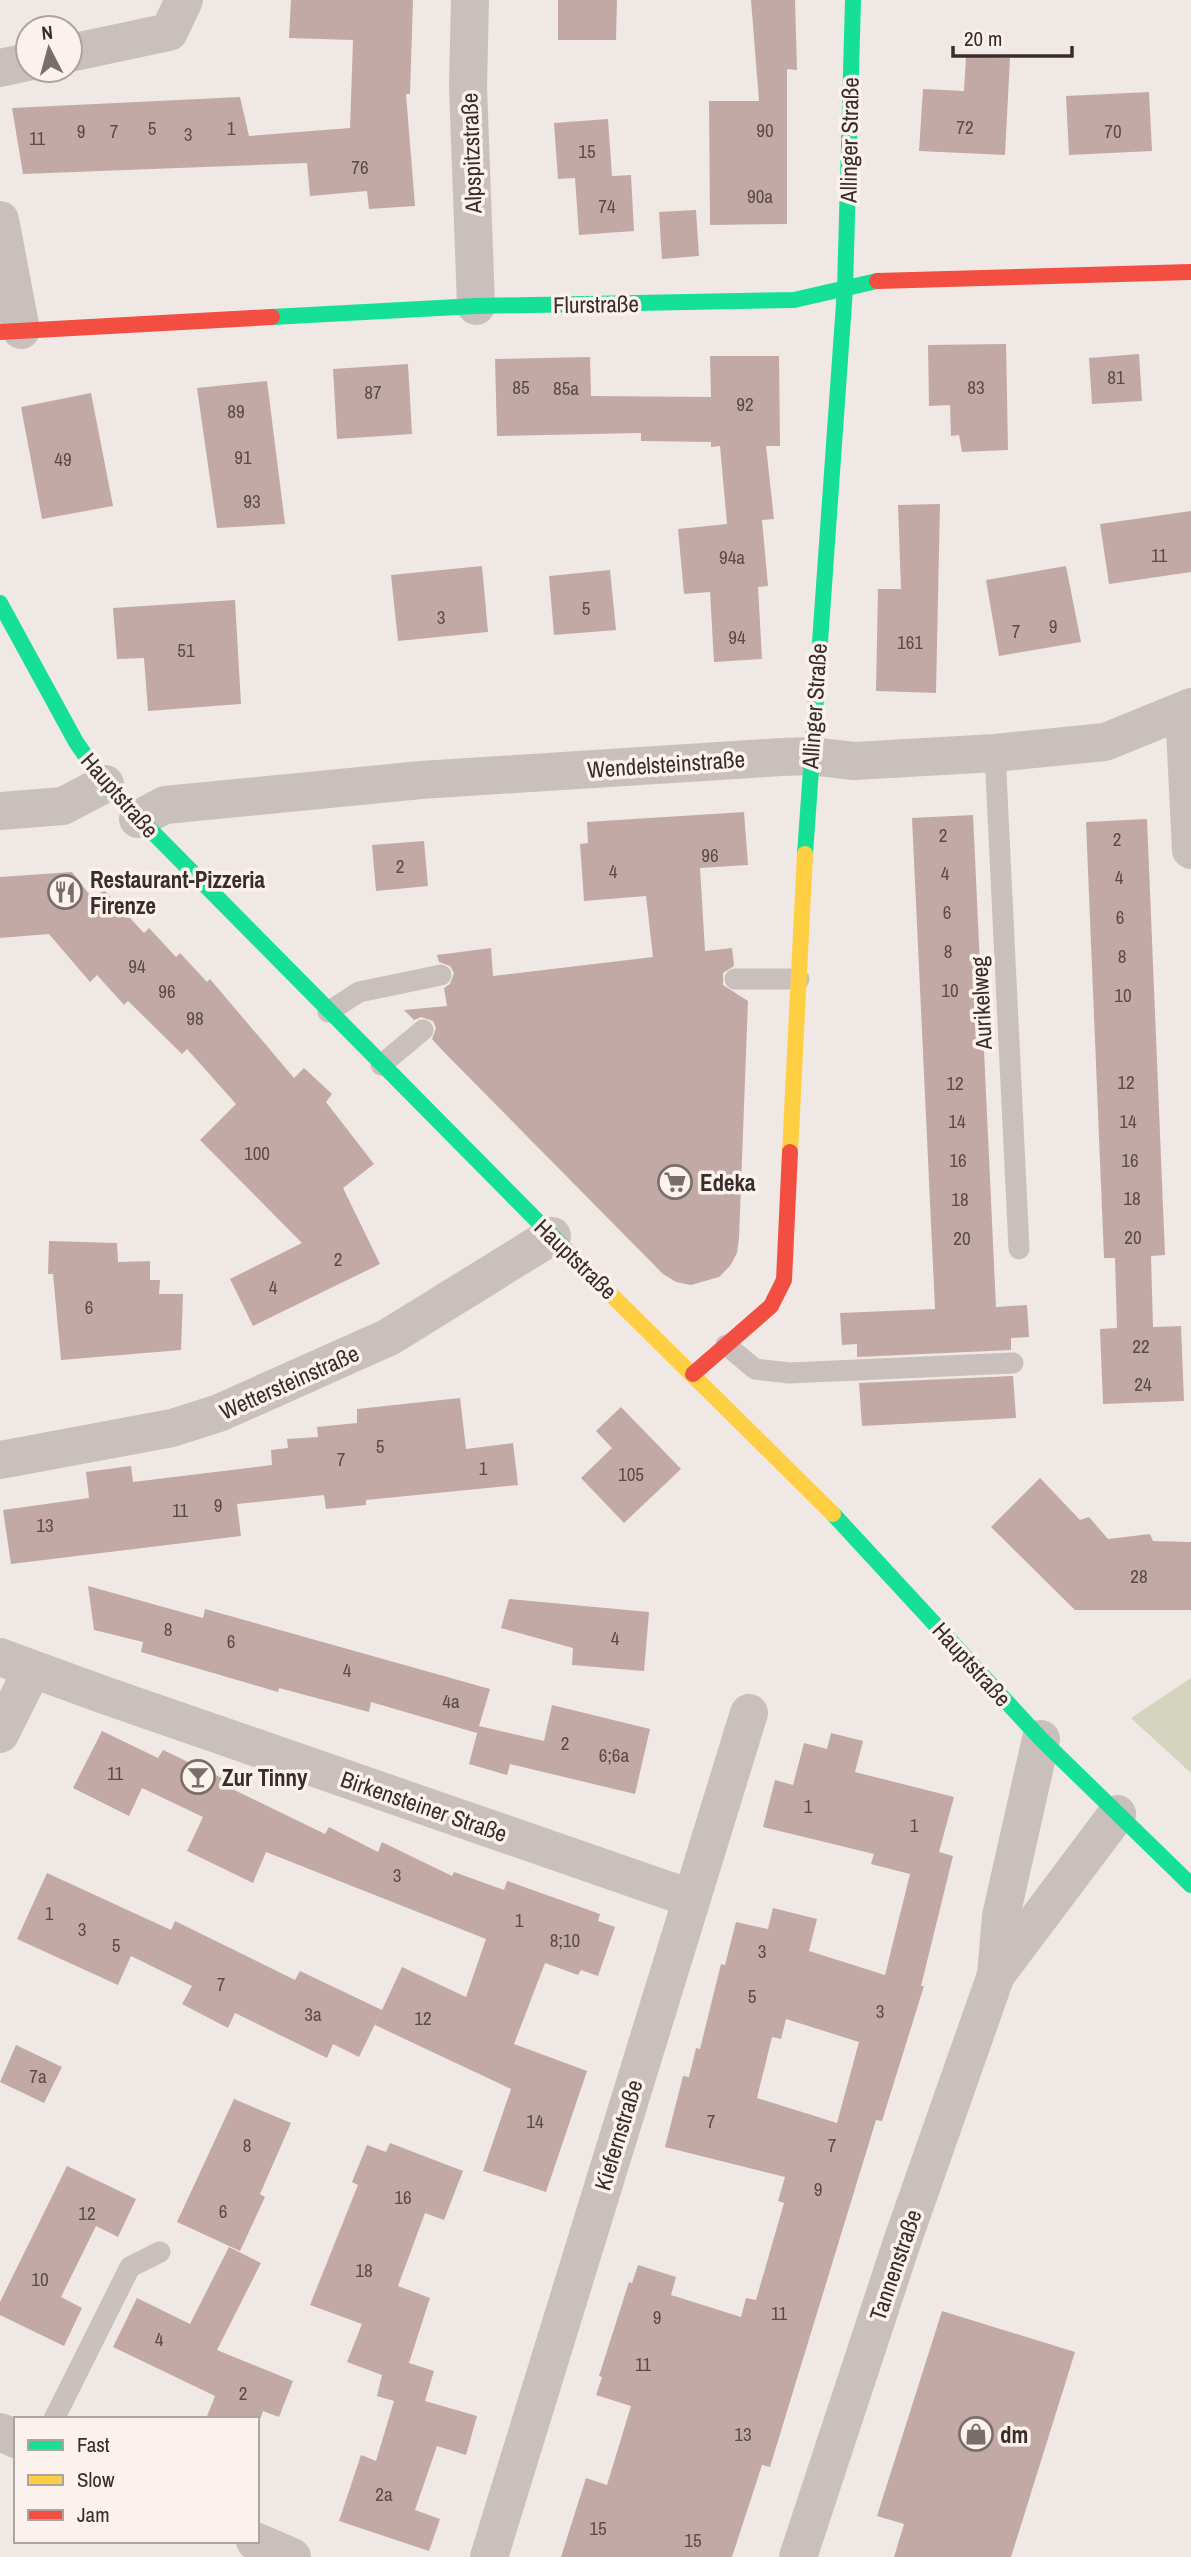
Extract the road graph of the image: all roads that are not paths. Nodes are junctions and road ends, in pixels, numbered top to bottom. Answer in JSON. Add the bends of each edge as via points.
{"nodes":[{"id":1,"x":184,"y":0,"type":"edge"},
{"id":2,"x":470,"y":0,"type":"edge"},
{"id":3,"x":853,"y":0,"type":"edge"},
{"id":4,"x":84,"y":50,"type":"edge"},
{"id":5,"x":0,"y":220,"type":"edge"},
{"id":6,"x":1191,"y":272,"type":"edge"},
{"id":7,"x":845,"y":289,"type":"junction"},
{"id":8,"x":476,"y":306,"type":"junction"},
{"id":9,"x":10,"y":331,"type":"edge"},
{"id":10,"x":0,"y":603,"type":"edge"},
{"id":11,"x":1188,"y":708,"type":"edge"},
{"id":12,"x":995,"y":753,"type":"junction"},
{"id":13,"x":810,"y":755,"type":"junction"},
{"id":14,"x":105,"y":784,"type":"junction"},
{"id":15,"x":0,"y":811,"type":"edge"},
{"id":16,"x":138,"y":819,"type":"junction"},
{"id":17,"x":1191,"y":850,"type":"edge"},
{"id":18,"x":441,"y":975,"type":"dead end"},
{"id":19,"x":736,"y":979,"type":"dead end"},
{"id":20,"x":799,"y":979,"type":"junction"},
{"id":21,"x":328,"y":1012,"type":"junction"},
{"id":22,"x":423,"y":1030,"type":"dead end"},
{"id":23,"x":381,"y":1065,"type":"junction"},
{"id":24,"x":552,"y":1236,"type":"junction"},
{"id":25,"x":1019,"y":1249,"type":"dead end"},
{"id":26,"x":726,"y":1345,"type":"junction"},
{"id":27,"x":1013,"y":1363,"type":"dead end"},
{"id":28,"x":693,"y":1374,"type":"junction"},
{"id":29,"x":0,"y":1460,"type":"edge"},
{"id":30,"x":16,"y":1663,"type":"edge"},
{"id":31,"x":749,"y":1713,"type":"dead end"},
{"id":32,"x":0,"y":1734,"type":"edge"},
{"id":33,"x":1041,"y":1739,"type":"junction"},
{"id":34,"x":1117,"y":1814,"type":"junction"},
{"id":35,"x":1191,"y":1885,"type":"edge"},
{"id":36,"x":690,"y":1898,"type":"junction"},
{"id":37,"x":996,"y":1975,"type":"junction"},
{"id":38,"x":160,"y":2252,"type":"dead end"},
{"id":39,"x":55,"y":2417,"type":"edge"},
{"id":40,"x":259,"y":2543,"type":"edge"},
{"id":41,"x":292,"y":2557,"type":"edge"},
{"id":42,"x":489,"y":2557,"type":"edge"},
{"id":43,"x":798,"y":2557,"type":"edge"}],
"edges":[{"from":1,"to":4,"type":"street","via":[[169,32]]},
{"from":2,"to":8,"type":"street","name":"Alpspitzstraße","via":[[468,86]]},
{"from":3,"to":7,"type":"street","name":"Allinger Straße"},
{"from":5,"to":9,"type":"street"},
{"from":6,"to":7,"type":"street","name":"Flurstraße","via":[[878,281]]},
{"from":7,"to":8,"type":"street","name":"Flurstraße","via":[[794,300]]},
{"from":7,"to":13,"type":"street","name":"Allinger Straße"},
{"from":8,"to":9,"type":"street","name":"Flurstraße"},
{"from":10,"to":14,"type":"street","name":"Hauptstraße","via":[[76,742]]},
{"from":11,"to":12,"type":"street","name":"Wendelsteinstraße","via":[[1105,743]]},
{"from":11,"to":17,"type":"street"},
{"from":12,"to":13,"type":"street","name":"Wendelsteinstraße","via":[[854,761]]},
{"from":12,"to":25,"type":"lane","name":"Aurikelweg"},
{"from":13,"to":16,"type":"street","name":"Wendelsteinstraße","via":[[421,780],[165,805]]},
{"from":13,"to":20,"type":"street","name":"Allinger Straße"},
{"from":14,"to":15,"type":"street","via":[[63,806]]},
{"from":14,"to":16,"type":"street","name":"Hauptstraße"},
{"from":16,"to":21,"type":"street","name":"Hauptstraße"},
{"from":18,"to":21,"type":"lane","via":[[359,992]]},
{"from":19,"to":20,"type":"lane"},
{"from":20,"to":26,"type":"street","name":"Allinger Straße","via":[[785,1280],[771,1306]]},
{"from":21,"to":23,"type":"street","name":"Hauptstraße"},
{"from":22,"to":23,"type":"lane"},
{"from":23,"to":24,"type":"street","name":"Hauptstraße"},
{"from":24,"to":28,"type":"street","name":"Hauptstraße"},
{"from":24,"to":29,"type":"street","name":"Wettersteinstraße","via":[[390,1337],[219,1413],[172,1428]]},
{"from":26,"to":27,"type":"lane","via":[[755,1369],[789,1373]]},
{"from":26,"to":28,"type":"street","name":"Allinger Straße"},
{"from":28,"to":33,"type":"street","name":"Hauptstraße","via":[[885,1568]]},
{"from":30,"to":32,"type":"street"},
{"from":30,"to":36,"type":"street","name":"Birkensteiner Straße"},
{"from":31,"to":36,"type":"street","name":"Kiefernstraße"},
{"from":33,"to":34,"type":"street","name":"Hauptstraße"},
{"from":33,"to":37,"type":"street","name":"Tannenstraße","via":[[1001,1916]]},
{"from":34,"to":35,"type":"street","name":"Hauptstraße"},
{"from":34,"to":37,"type":"street","name":"Tannenstraße"},
{"from":36,"to":42,"type":"street","name":"Kiefernstraße"},
{"from":37,"to":43,"type":"street","name":"Tannenstraße"},
{"from":38,"to":39,"type":"lane","via":[[130,2267]]},
{"from":40,"to":41,"type":"street"}]}
